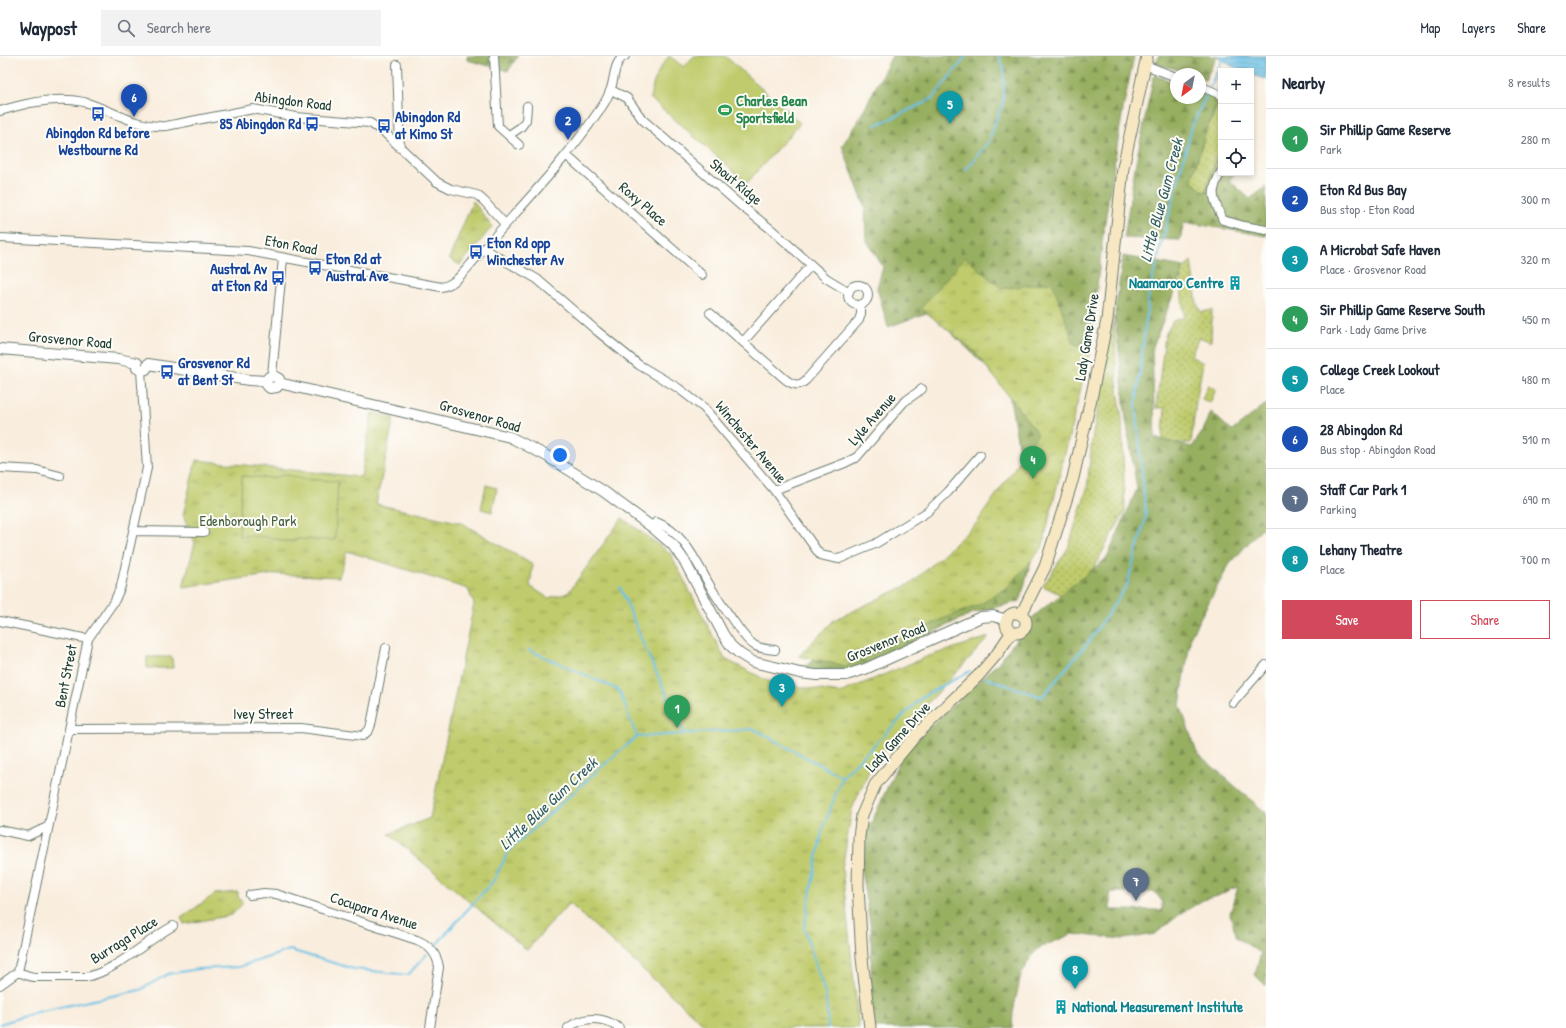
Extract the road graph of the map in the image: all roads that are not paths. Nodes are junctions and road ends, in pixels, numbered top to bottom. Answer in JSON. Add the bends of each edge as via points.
{"nodes":[{"id":1,"x":494,"y":56,"type":"edge"},
{"id":2,"x":625,"y":56,"type":"edge"},
{"id":3,"x":1146,"y":60,"type":"edge"},
{"id":4,"x":397,"y":65,"type":"dead end"},
{"id":5,"x":1170,"y":74,"type":"edge"},
{"id":6,"x":1206,"y":88,"type":"edge"},
{"id":7,"x":611,"y":90,"type":"junction"},
{"id":8,"x":1218,"y":93,"type":"edge"},
{"id":9,"x":526,"y":106,"type":"dead end"},
{"id":10,"x":0,"y":111,"type":"edge"},
{"id":11,"x":509,"y":135,"type":"junction"},
{"id":12,"x":519,"y":146,"type":"dead end"},
{"id":13,"x":400,"y":148,"type":"junction"},
{"id":14,"x":566,"y":155,"type":"junction"},
{"id":15,"x":1219,"y":176,"type":"edge"},
{"id":16,"x":505,"y":224,"type":"junction"},
{"id":17,"x":1266,"y":230,"type":"edge"},
{"id":18,"x":0,"y":238,"type":"edge"},
{"id":19,"x":484,"y":249,"type":"junction"},
{"id":20,"x":283,"y":258,"type":"junction"},
{"id":21,"x":811,"y":265,"type":"junction"},
{"id":22,"x":702,"y":275,"type":"dead end"},
{"id":23,"x":849,"y":292,"type":"junction"},
{"id":24,"x":861,"y":304,"type":"junction"},
{"id":25,"x":710,"y":313,"type":"dead end"},
{"id":26,"x":743,"y":342,"type":"junction"},
{"id":27,"x":0,"y":349,"type":"edge"},
{"id":28,"x":142,"y":366,"type":"junction"},
{"id":29,"x":272,"y":380,"type":"junction"},
{"id":30,"x":922,"y":388,"type":"dead end"},
{"id":31,"x":980,"y":456,"type":"dead end"},
{"id":32,"x":0,"y":468,"type":"edge"},
{"id":33,"x":60,"y":476,"type":"dead end"},
{"id":34,"x":774,"y":490,"type":"junction"},
{"id":35,"x":652,"y":527,"type":"junction"},
{"id":36,"x":134,"y":531,"type":"junction"},
{"id":37,"x":204,"y":532,"type":"dead end"},
{"id":38,"x":1021,"y":615,"type":"junction"},
{"id":39,"x":1007,"y":620,"type":"junction"},
{"id":40,"x":0,"y":621,"type":"edge"},
{"id":41,"x":1012,"y":632,"type":"junction"},
{"id":42,"x":88,"y":639,"type":"junction"},
{"id":43,"x":386,"y":648,"type":"dead end"},
{"id":44,"x":775,"y":650,"type":"dead end"},
{"id":45,"x":1266,"y":665,"type":"edge"},
{"id":46,"x":1233,"y":703,"type":"dead end"},
{"id":47,"x":70,"y":729,"type":"junction"},
{"id":48,"x":47,"y":828,"type":"junction"},
{"id":49,"x":0,"y":830,"type":"edge"},
{"id":50,"x":250,"y":895,"type":"dead end"},
{"id":51,"x":174,"y":926,"type":"dead end"},
{"id":52,"x":18,"y":972,"type":"junction"},
{"id":53,"x":0,"y":985,"type":"edge"},
{"id":54,"x":430,"y":1028,"type":"edge"},
{"id":55,"x":568,"y":1028,"type":"edge"},
{"id":56,"x":619,"y":1028,"type":"edge"},
{"id":57,"x":870,"y":1028,"type":"edge"}],
"edges":[{"from":1,"to":11,"type":"street","via":[[498,126]]},
{"from":2,"to":7,"type":"street","name":"Eton Road","via":[[618,62]]},
{"from":3,"to":5,"type":"street"},
{"from":3,"to":38,"type":"main road","name":"Lady Game Drive","via":[[1123,168],[1107,320],[1091,402],[1073,478],[1045,567]]},
{"from":4,"to":13,"type":"street"},
{"from":6,"to":8,"type":"street"},
{"from":7,"to":14,"type":"street","name":"Eton Road","via":[[597,114]]},
{"from":7,"to":21,"type":"street","name":"Shout Ridge","via":[[627,98],[644,121]]},
{"from":9,"to":11,"type":"street","via":[[526,120]]},
{"from":10,"to":13,"type":"street","name":"Abingdon Road","via":[[39,102],[70,100],[84,102],[130,121],[154,127],[253,109],[296,118],[370,123]]},
{"from":11,"to":12,"type":"street"},
{"from":13,"to":16,"type":"street","name":"Abingdon Road","via":[[444,187],[477,195]]},
{"from":14,"to":16,"type":"street","name":"Eton Road"},
{"from":14,"to":22,"type":"street","name":"Roxy Place"},
{"from":15,"to":17,"type":"street","via":[[1214,185],[1213,198],[1223,220]]},
{"from":16,"to":19,"type":"street","name":"Eton Road"},
{"from":18,"to":20,"type":"street","name":"Eton Road","via":[[248,251]]},
{"from":19,"to":20,"type":"street","name":"Eton Road","via":[[454,282],[441,287]]},
{"from":19,"to":34,"type":"street","name":"Winchester Avenue","via":[[537,279],[639,365],[678,388],[704,408]]},
{"from":20,"to":29,"type":"street"},
{"from":21,"to":23,"type":"street","name":"Shout Ridge","via":[[830,281]]},
{"from":21,"to":26,"type":"street"},
{"from":23,"to":24,"type":"street","via":[[852,302]]},
{"from":23,"to":24,"type":"street","via":[[858,285],[866,289],[867,298]]},
{"from":24,"to":26,"type":"street","via":[[859,320],[800,384],[789,382]]},
{"from":25,"to":26,"type":"street"},
{"from":27,"to":28,"type":"street","name":"Grosvenor Road","via":[[118,359]]},
{"from":28,"to":29,"type":"street","name":"Grosvenor Road","via":[[249,380]]},
{"from":28,"to":36,"type":"street","name":"Bent Street","via":[[147,468]]},
{"from":29,"to":35,"type":"street","name":"Grosvenor Road","via":[[510,437],[545,455],[596,487]]},
{"from":30,"to":34,"type":"street","name":"Lyle Avenue","via":[[904,402],[857,457]]},
{"from":31,"to":34,"type":"street","name":"Winchester Avenue","via":[[927,512],[875,544],[839,560],[820,555]]},
{"from":32,"to":33,"type":"street","via":[[37,470]]},
{"from":35,"to":39,"type":"street","name":"Grosvenor Road","via":[[673,545],[685,562],[731,646],[753,662],[783,670],[816,675],[846,675],[865,670],[980,617],[993,616]]},
{"from":35,"to":44,"type":"street","name":"Grosvenor Road","via":[[656,522],[679,537],[688,547],[715,595],[742,633],[754,645]]},
{"from":36,"to":37,"type":"street"},
{"from":36,"to":42,"type":"street","name":"Bent Street","via":[[121,586],[115,600]]},
{"from":38,"to":39,"type":"main road","via":[[1013,614]]},
{"from":38,"to":41,"type":"main road","via":[[1026,623],[1024,629],[1019,633]]},
{"from":39,"to":41,"type":"main road","via":[[1007,626]]},
{"from":40,"to":42,"type":"street"},
{"from":41,"to":57,"type":"main road","name":"Lady Game Drive","via":[[978,676],[916,735],[896,759],[875,786],[862,815],[858,885],[862,958]]},
{"from":42,"to":47,"type":"street","name":"Bent Street"},
{"from":43,"to":47,"type":"street","name":"Ivey Street","via":[[372,722],[363,736],[301,728]]},
{"from":45,"to":46,"type":"street"},
{"from":47,"to":48,"type":"street","name":"Bent Street"},
{"from":48,"to":49,"type":"street","via":[[28,836]]},
{"from":48,"to":52,"type":"street","name":"Bent Street"},
{"from":50,"to":54,"type":"street","name":"Cocupara Avenue","via":[[276,894],[417,940],[427,946],[437,957],[439,967]]},
{"from":51,"to":52,"type":"street","name":"Burraga Place","via":[[93,976],[34,977]]},
{"from":52,"to":53,"type":"street"},
{"from":55,"to":56,"type":"street","via":[[577,1022],[594,1018],[605,1020]]}]}
